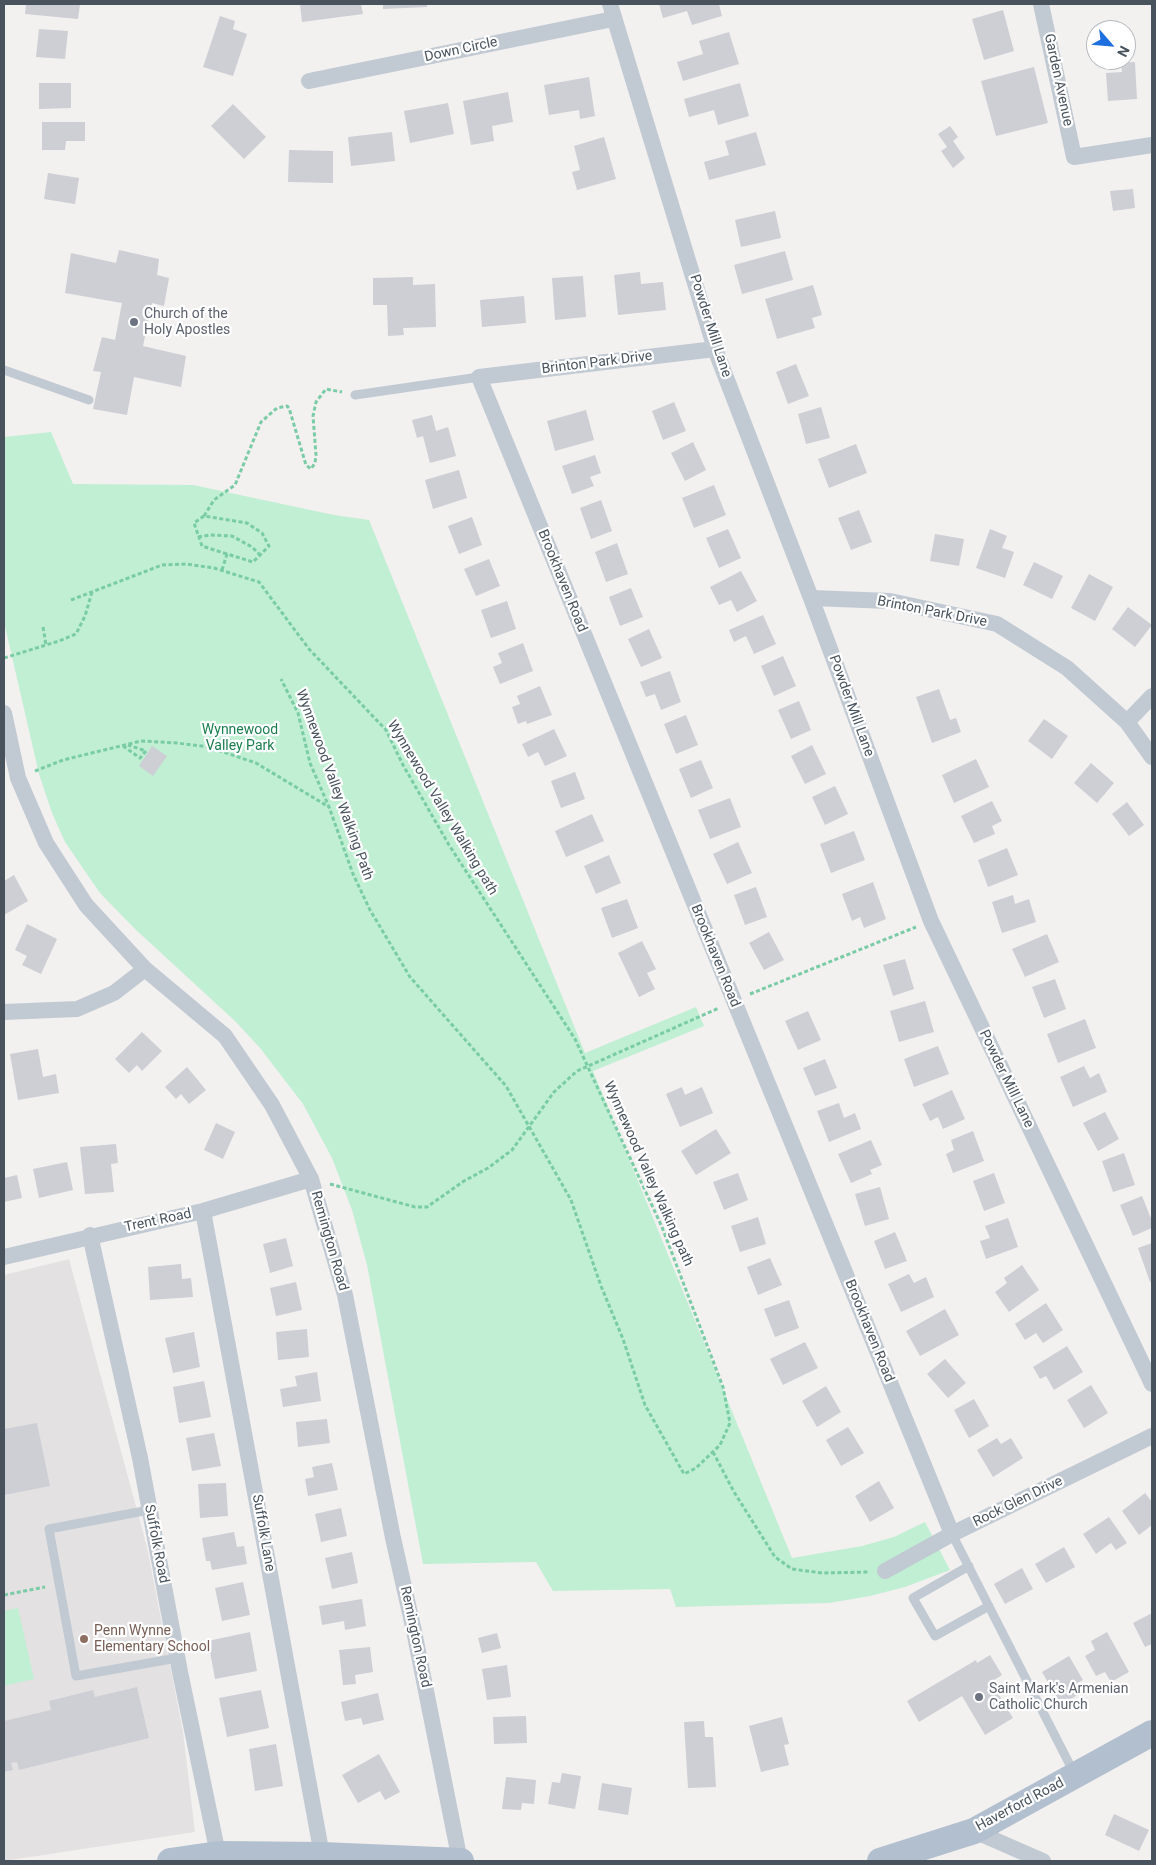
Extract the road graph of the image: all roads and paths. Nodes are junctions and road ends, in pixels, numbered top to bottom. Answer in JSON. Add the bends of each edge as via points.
{"nodes":[{"id":1,"x":1041,"y":4,"type":"edge"},
{"id":2,"x":612,"y":11,"type":"edge"},
{"id":3,"x":309,"y":81,"type":"dead end"},
{"id":4,"x":1152,"y":145,"type":"edge"},
{"id":5,"x":715,"y":349,"type":"junction"},
{"id":6,"x":4,"y":370,"type":"edge"},
{"id":7,"x":479,"y":377,"type":"junction"},
{"id":8,"x":355,"y":395,"type":"joint"},
{"id":9,"x":89,"y":400,"type":"dead end"},
{"id":10,"x":204,"y":516,"type":"junction"},
{"id":11,"x":198,"y":538,"type":"junction"},
{"id":12,"x":227,"y":554,"type":"junction"},
{"id":13,"x":260,"y":555,"type":"junction"},
{"id":14,"x":222,"y":570,"type":"junction"},
{"id":15,"x":92,"y":591,"type":"junction"},
{"id":16,"x":811,"y":598,"type":"junction"},
{"id":17,"x":71,"y":600,"type":"dead end"},
{"id":18,"x":43,"y":627,"type":"dead end"},
{"id":19,"x":46,"y":645,"type":"junction"},
{"id":20,"x":4,"y":658,"type":"edge"},
{"id":21,"x":281,"y":679,"type":"dead end"},
{"id":22,"x":1152,"y":696,"type":"edge"},
{"id":23,"x":4,"y":713,"type":"edge"},
{"id":24,"x":1127,"y":722,"type":"junction"},
{"id":25,"x":125,"y":745,"type":"junction"},
{"id":26,"x":1152,"y":757,"type":"edge"},
{"id":27,"x":11,"y":779,"type":"edge"},
{"id":28,"x":329,"y":807,"type":"junction"},
{"id":29,"x":931,"y":921,"type":"junction"},
{"id":30,"x":145,"y":969,"type":"junction"},
{"id":31,"x":410,"y":977,"type":"joint"},
{"id":32,"x":733,"y":1001,"type":"junction"},
{"id":33,"x":4,"y":1012,"type":"edge"},
{"id":34,"x":588,"y":1065,"type":"junction"},
{"id":35,"x":529,"y":1127,"type":"junction"},
{"id":36,"x":311,"y":1179,"type":"junction"},
{"id":37,"x":203,"y":1211,"type":"junction"},
{"id":38,"x":90,"y":1235,"type":"junction"},
{"id":39,"x":4,"y":1257,"type":"edge"},
{"id":40,"x":1152,"y":1384,"type":"edge"},
{"id":41,"x":1152,"y":1436,"type":"edge"},
{"id":42,"x":713,"y":1452,"type":"junction"},
{"id":43,"x":150,"y":1510,"type":"junction"},
{"id":44,"x":952,"y":1534,"type":"junction"},
{"id":45,"x":969,"y":1566,"type":"junction"},
{"id":46,"x":885,"y":1571,"type":"joint"},
{"id":47,"x":59,"y":1584,"type":"junction"},
{"id":48,"x":4,"y":1595,"type":"edge"},
{"id":49,"x":989,"y":1606,"type":"junction"},
{"id":50,"x":177,"y":1658,"type":"junction"},
{"id":51,"x":1152,"y":1733,"type":"edge"},
{"id":52,"x":1076,"y":1775,"type":"junction"},
{"id":53,"x":974,"y":1830,"type":"junction"},
{"id":54,"x":218,"y":1854,"type":"junction"},
{"id":55,"x":322,"y":1854,"type":"junction"},
{"id":56,"x":170,"y":1861,"type":"edge"},
{"id":57,"x":461,"y":1861,"type":"edge"},
{"id":58,"x":880,"y":1861,"type":"edge"},
{"id":59,"x":1043,"y":1861,"type":"edge"}],
"edges":[{"from":1,"to":4,"type":"street","name":"Garden Avenue","via":[[1074,157]]},
{"from":2,"to":3,"type":"street","name":"Down Circle"},
{"from":2,"to":5,"type":"street","name":"Powder Mill Lane"},
{"from":5,"to":7,"type":"street","name":"Brinton Park Drive"},
{"from":5,"to":16,"type":"street","name":"Powder Mill Lane"},
{"from":6,"to":9,"type":"lane"},
{"from":7,"to":8,"type":"lane"},
{"from":7,"to":32,"type":"street","name":"Brookhaven Road"},
{"from":8,"to":10,"type":"path","via":[[331,388],[320,394],[313,416],[316,455],[311,469],[306,465],[289,408],[277,408],[261,422],[235,485],[214,500]]},
{"from":10,"to":11,"type":"path","via":[[194,523]]},
{"from":10,"to":13,"type":"path","via":[[247,523],[262,533],[269,546]]},
{"from":11,"to":12,"type":"path","via":[[202,546]]},
{"from":11,"to":13,"type":"path","via":[[232,536]]},
{"from":12,"to":13,"type":"path","via":[[252,562]]},
{"from":12,"to":14,"type":"path"},
{"from":14,"to":15,"type":"path","name":"Wynnewood Valley Walking path","via":[[162,565]]},
{"from":14,"to":34,"type":"path","name":"Wynnewood Valley Walking path","via":[[259,582],[309,648],[386,730],[449,845],[575,1039]]},
{"from":15,"to":17,"type":"path","name":"Wynnewood Valley Walking path"},
{"from":15,"to":19,"type":"path","via":[[76,634]]},
{"from":16,"to":24,"type":"street","name":"Brinton Park Drive","via":[[890,601],[997,624],[1067,668]]},
{"from":16,"to":29,"type":"street","name":"Powder Mill Lane"},
{"from":18,"to":19,"type":"path"},
{"from":19,"to":20,"type":"path"},
{"from":21,"to":28,"type":"path","name":"Wynnewood Valley Walking Path","via":[[298,713],[310,763]]},
{"from":22,"to":24,"type":"street"},
{"from":23,"to":27,"type":"street","name":"Remington Road"},
{"from":24,"to":26,"type":"street","name":"Brinton Park Drive"},
{"from":25,"to":25,"type":"path","via":[[140,758],[146,752]]},
{"from":25,"to":27,"type":"path","via":[[63,760]]},
{"from":25,"to":28,"type":"path","via":[[141,741],[177,743],[231,753],[256,763]]},
{"from":27,"to":30,"type":"street","name":"Remington Road","via":[[46,843],[86,905]]},
{"from":28,"to":31,"type":"path","name":"Wynnewood Valley Walking Path","via":[[353,874]]},
{"from":29,"to":32,"type":"path"},
{"from":29,"to":40,"type":"street","name":"Powder Mill Lane"},
{"from":30,"to":33,"type":"street","via":[[114,992],[77,1009]]},
{"from":30,"to":36,"type":"street","name":"Remington Road","via":[[225,1036],[272,1105]]},
{"from":31,"to":35,"type":"path","name":"Wynnewood Valley Walking path","via":[[506,1086]]},
{"from":32,"to":34,"type":"path"},
{"from":32,"to":44,"type":"street","name":"Brookhaven Road"},
{"from":34,"to":35,"type":"path","via":[[554,1092]]},
{"from":34,"to":42,"type":"path","name":"Wynnewood Valley Walking path","via":[[662,1227],[723,1387],[730,1423]]},
{"from":35,"to":36,"type":"path","via":[[512,1150],[427,1207],[415,1207]]},
{"from":35,"to":42,"type":"path","name":"Wynnewood Valley Walking path","via":[[571,1200],[601,1286],[624,1339],[645,1405],[684,1474]]},
{"from":36,"to":37,"type":"street","name":"Trent Road"},
{"from":36,"to":57,"type":"street","name":"Remington Road","via":[[345,1295]]},
{"from":37,"to":38,"type":"street","name":"Trent Road"},
{"from":37,"to":55,"type":"street","name":"Suffolk Lane"},
{"from":38,"to":39,"type":"street","name":"Trent Road"},
{"from":38,"to":43,"type":"street","name":"Suffolk Road"},
{"from":41,"to":44,"type":"street","name":"Rock Glen Drive"},
{"from":42,"to":46,"type":"path","via":[[775,1557],[792,1569],[822,1573]]},
{"from":43,"to":47,"type":"lane","via":[[49,1529]]},
{"from":43,"to":50,"type":"street","name":"Suffolk Road"},
{"from":44,"to":45,"type":"lane"},
{"from":44,"to":46,"type":"street","name":"Rock Glen Drive"},
{"from":45,"to":49,"type":"lane"},
{"from":45,"to":49,"type":"lane","via":[[913,1598],[935,1636]]},
{"from":47,"to":48,"type":"path"},
{"from":47,"to":50,"type":"lane","via":[[76,1676]]},
{"from":49,"to":52,"type":"lane"},
{"from":50,"to":54,"type":"street","name":"Suffolk Road"},
{"from":51,"to":52,"type":"main road","name":"Haverford Road"},
{"from":52,"to":53,"type":"main road","name":"Haverford Road"},
{"from":53,"to":58,"type":"main road","name":"Haverford Road"},
{"from":53,"to":59,"type":"street"},
{"from":54,"to":55,"type":"main road"},
{"from":54,"to":56,"type":"main road"},
{"from":55,"to":57,"type":"main road"}]}
